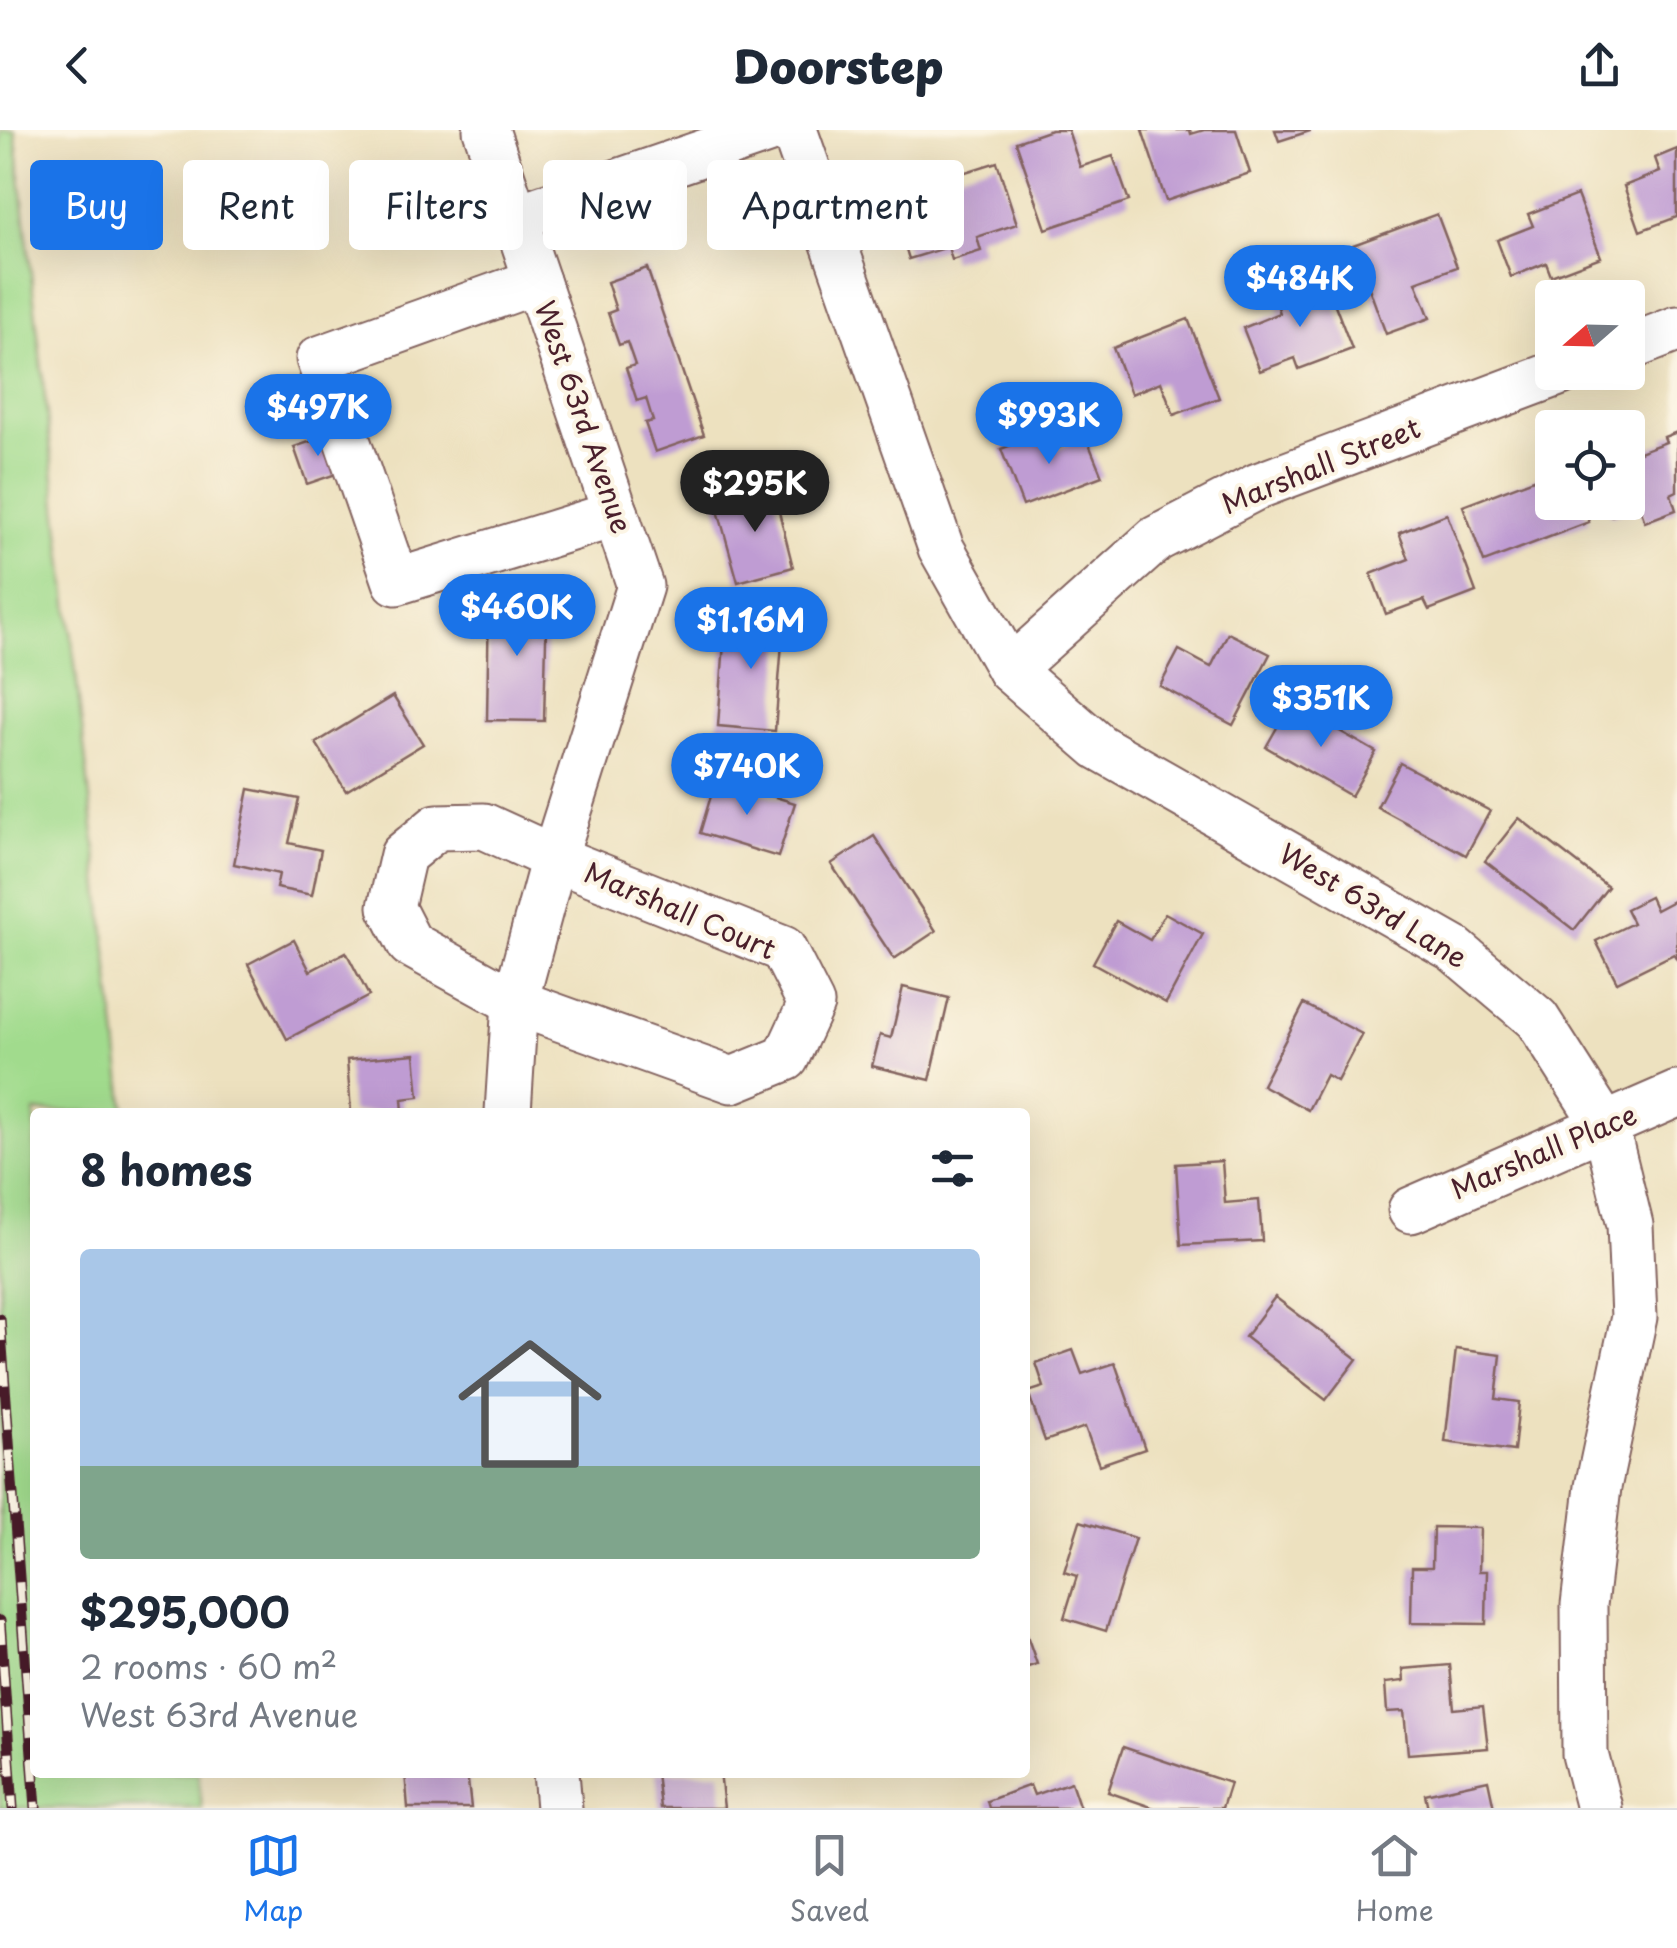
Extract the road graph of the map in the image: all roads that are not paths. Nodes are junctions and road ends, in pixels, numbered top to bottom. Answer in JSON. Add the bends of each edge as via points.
{"nodes":[{"id":1,"x":486,"y":130,"type":"edge"},
{"id":2,"x":770,"y":130,"type":"edge"},
{"id":3,"x":794,"y":130,"type":"edge"},
{"id":4,"x":496,"y":160,"type":"edge"},
{"id":5,"x":523,"y":215,"type":"edge"},
{"id":6,"x":523,"y":237,"type":"edge"},
{"id":7,"x":538,"y":280,"type":"junction"},
{"id":8,"x":1677,"y":329,"type":"edge"},
{"id":9,"x":1645,"y":341,"type":"edge"},
{"id":10,"x":1535,"y":382,"type":"edge"},
{"id":11,"x":616,"y":514,"type":"junction"},
{"id":12,"x":1010,"y":670,"type":"junction"},
{"id":13,"x":554,"y":858,"type":"junction"},
{"id":14,"x":514,"y":1002,"type":"junction"},
{"id":15,"x":1677,"y":1094,"type":"edge"},
{"id":16,"x":508,"y":1108,"type":"edge"},
{"id":17,"x":1606,"y":1127,"type":"junction"},
{"id":18,"x":1411,"y":1210,"type":"dead end"},
{"id":19,"x":556,"y":1778,"type":"edge"},
{"id":20,"x":559,"y":1808,"type":"edge"},
{"id":21,"x":1598,"y":1808,"type":"edge"}],
"edges":[{"from":1,"to":4,"type":"street","name":"West 63rd Avenue"},
{"from":2,"to":5,"type":"street"},
{"from":3,"to":12,"type":"street","name":"West 63rd Lane","via":[[941,548]]},
{"from":6,"to":7,"type":"street","name":"West 63rd Avenue"},
{"from":7,"to":11,"type":"street","name":"West 63rd Avenue"},
{"from":7,"to":11,"type":"street","via":[[320,359],[396,582]]},
{"from":8,"to":9,"type":"street"},
{"from":10,"to":12,"type":"street","name":"Marshall Street","via":[[1258,486],[1156,539]]},
{"from":11,"to":13,"type":"street","name":"West 63rd Avenue","via":[[640,586]]},
{"from":12,"to":17,"type":"street","name":"West 63rd Lane","via":[[1099,747],[1454,949],[1537,1018]]},
{"from":13,"to":14,"type":"street","name":"West 63rd Avenue"},
{"from":13,"to":14,"type":"street","name":"Marshall Court","via":[[484,826],[437,827],[403,855],[391,907],[410,944]]},
{"from":13,"to":14,"type":"street","name":"Marshall Court","via":[[783,949],[811,1004],[786,1058],[732,1080]]},
{"from":14,"to":16,"type":"street","name":"West 63rd Avenue"},
{"from":15,"to":17,"type":"street","name":"Marshall Place"},
{"from":17,"to":18,"type":"street","name":"Marshall Place"},
{"from":17,"to":21,"type":"street","name":"West 63rd Lane","via":[[1630,1225],[1634,1318],[1598,1487],[1584,1605],[1586,1754]]},
{"from":19,"to":20,"type":"street"}]}
